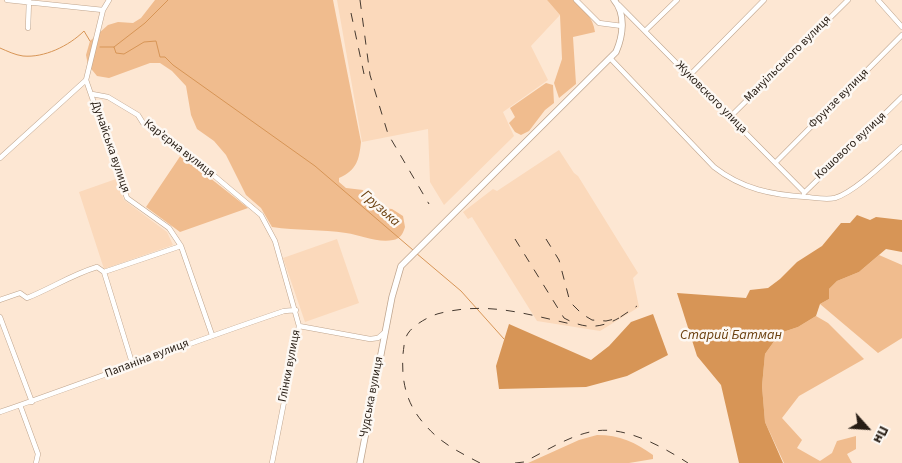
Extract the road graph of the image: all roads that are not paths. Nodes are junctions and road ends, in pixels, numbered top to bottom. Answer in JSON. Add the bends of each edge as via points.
{"nodes":[{"id":1,"x":7,"y":0,"type":"edge"},
{"id":2,"x":109,"y":0,"type":"edge"},
{"id":3,"x":576,"y":0,"type":"edge"},
{"id":4,"x":677,"y":0,"type":"edge"},
{"id":5,"x":764,"y":0,"type":"edge"},
{"id":6,"x":848,"y":0,"type":"edge"},
{"id":7,"x":878,"y":0,"type":"edge"},
{"id":8,"x":28,"y":2,"type":"edge"},
{"id":9,"x":616,"y":2,"type":"edge"},
{"id":10,"x":103,"y":10,"type":"junction"},
{"id":11,"x":622,"y":26,"type":"junction"},
{"id":12,"x":28,"y":28,"type":"dead end"},
{"id":13,"x":902,"y":28,"type":"edge"},
{"id":14,"x":645,"y":31,"type":"junction"},
{"id":15,"x":902,"y":35,"type":"edge"},
{"id":16,"x":610,"y":58,"type":"junction"},
{"id":17,"x":688,"y":77,"type":"junction"},
{"id":18,"x":86,"y":80,"type":"junction"},
{"id":19,"x":92,"y":94,"type":"junction"},
{"id":20,"x":902,"y":97,"type":"edge"},
{"id":21,"x":729,"y":118,"type":"junction"},
{"id":22,"x":902,"y":147,"type":"edge"},
{"id":23,"x":0,"y":158,"type":"edge"},
{"id":24,"x":776,"y":162,"type":"junction"},
{"id":25,"x":804,"y":194,"type":"junction"},
{"id":26,"x":261,"y":215,"type":"joint"},
{"id":27,"x":181,"y":246,"type":"junction"},
{"id":28,"x":104,"y":272,"type":"junction"},
{"id":29,"x":0,"y":300,"type":"edge"},
{"id":30,"x":296,"y":310,"type":"junction"},
{"id":31,"x":0,"y":317,"type":"edge"},
{"id":32,"x":299,"y":326,"type":"junction"},
{"id":33,"x":385,"y":332,"type":"junction"},
{"id":34,"x":212,"y":335,"type":"junction"},
{"id":35,"x":133,"y":366,"type":"junction"},
{"id":36,"x":32,"y":402,"type":"junction"},
{"id":37,"x":20,"y":405,"type":"junction"},
{"id":38,"x":0,"y":412,"type":"edge"},
{"id":39,"x":36,"y":463,"type":"edge"},
{"id":40,"x":272,"y":463,"type":"edge"},
{"id":41,"x":360,"y":463,"type":"edge"}],
"edges":[{"from":1,"to":8,"type":"street"},
{"from":2,"to":10,"type":"street"},
{"from":3,"to":11,"type":"street","via":[[599,23]]},
{"from":4,"to":14,"type":"street"},
{"from":5,"to":17,"type":"street"},
{"from":6,"to":21,"type":"street","name":"Мануільського вулиця"},
{"from":7,"to":13,"type":"street"},
{"from":8,"to":10,"type":"street"},
{"from":8,"to":12,"type":"street"},
{"from":9,"to":11,"type":"street"},
{"from":9,"to":14,"type":"street","name":"Жуковского улица"},
{"from":10,"to":18,"type":"street"},
{"from":11,"to":16,"type":"street","name":"Чудська вулиця","via":[[620,44]]},
{"from":14,"to":17,"type":"street","name":"Жуковского улица"},
{"from":15,"to":24,"type":"street","name":"Фрунзе вулиця"},
{"from":16,"to":25,"type":"street","via":[[721,172],[754,190]]},
{"from":16,"to":33,"type":"street","name":"Чудська вулиця","via":[[410,254],[397,274]]},
{"from":17,"to":21,"type":"street","name":"Жуковского улица"},
{"from":18,"to":19,"type":"street","name":"Дунайська вулиця"},
{"from":18,"to":23,"type":"street"},
{"from":19,"to":26,"type":"street","name":"Кар’єрна вулиця","via":[[108,97],[138,115],[143,124],[168,139]]},
{"from":19,"to":27,"type":"street","name":"Дунайська вулиця","via":[[127,198],[169,228]]},
{"from":20,"to":25,"type":"street","name":"Кошового вулиця"},
{"from":21,"to":24,"type":"street","name":"Жуковского улица"},
{"from":22,"to":25,"type":"street","via":[[836,198]]},
{"from":24,"to":25,"type":"street","name":"Жуковского улица"},
{"from":26,"to":30,"type":"street","name":"Глінки вулиця","via":[[275,240]]},
{"from":27,"to":28,"type":"street"},
{"from":27,"to":34,"type":"street","name":"Дунайська вулиця"},
{"from":28,"to":29,"type":"street","via":[[97,267],[72,274],[52,288],[27,298],[20,293]]},
{"from":28,"to":35,"type":"street"},
{"from":30,"to":32,"type":"street","name":"Глінки вулиця"},
{"from":30,"to":34,"type":"street","name":"Папаніна вулиця"},
{"from":31,"to":36,"type":"street"},
{"from":32,"to":33,"type":"street","via":[[370,339]]},
{"from":32,"to":40,"type":"street","name":"Глінки вулиця"},
{"from":33,"to":41,"type":"street","name":"Чудська вулиця"},
{"from":34,"to":35,"type":"street","name":"Папаніна вулиця"},
{"from":35,"to":36,"type":"street","name":"Папаніна вулиця"},
{"from":36,"to":37,"type":"street","name":"Папаніна вулиця"},
{"from":37,"to":38,"type":"street","name":"Папаніна вулиця"},
{"from":37,"to":39,"type":"street","via":[[38,454]]}]}
